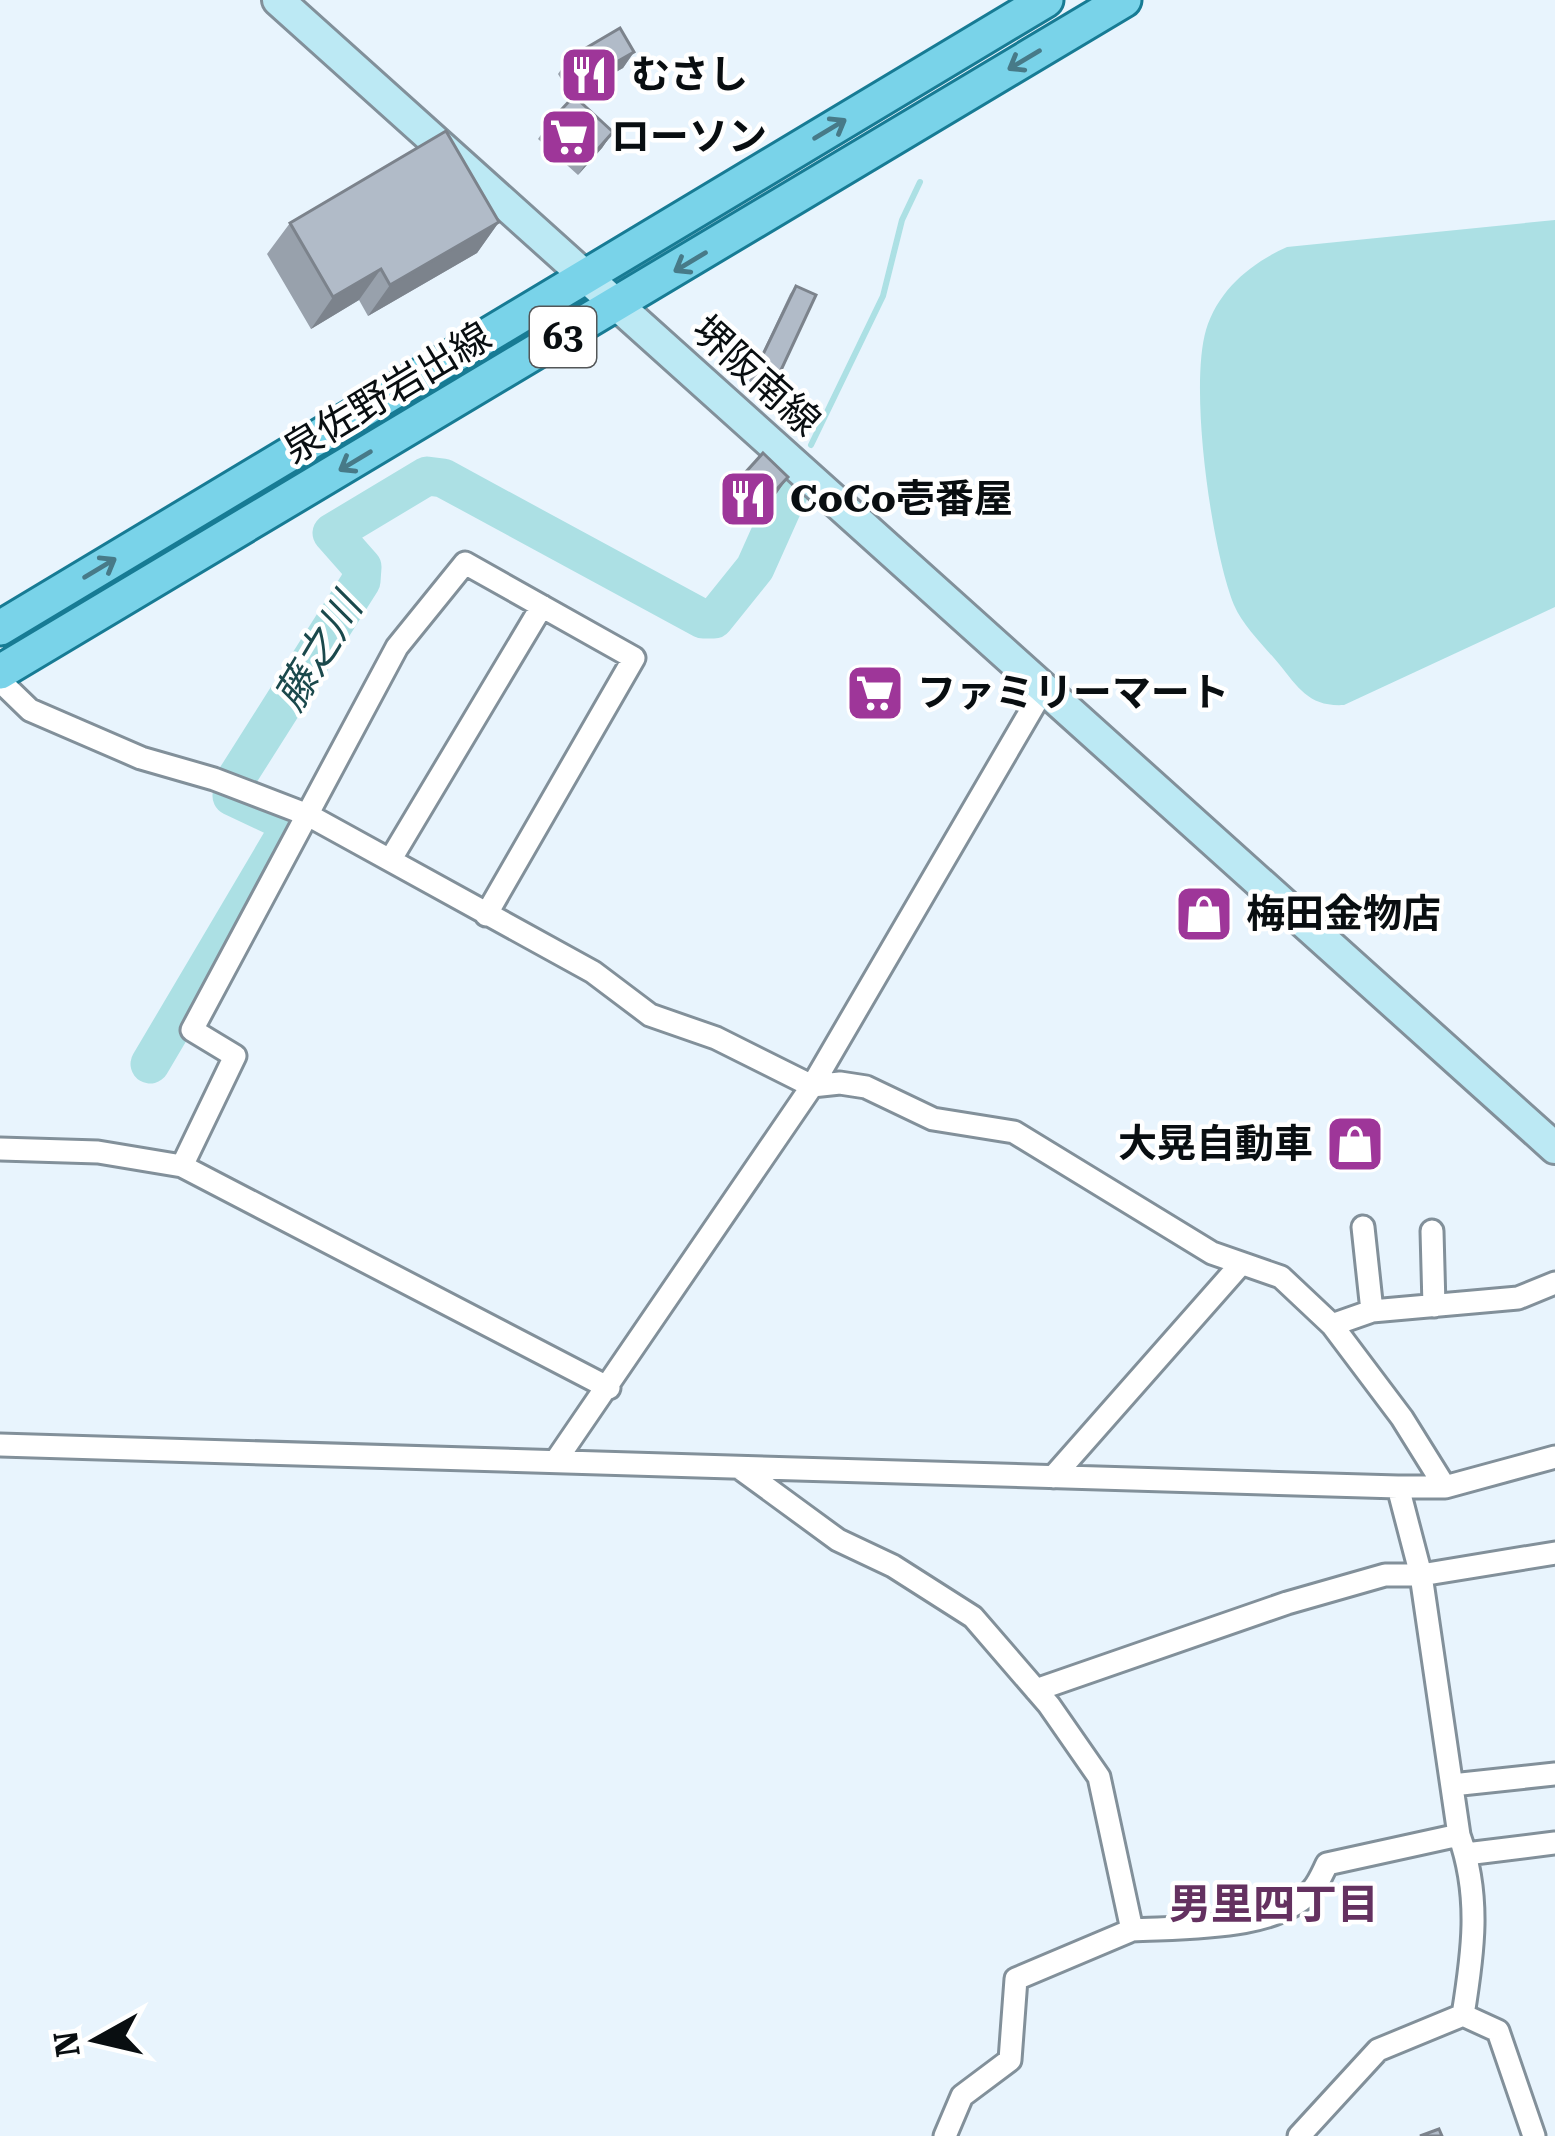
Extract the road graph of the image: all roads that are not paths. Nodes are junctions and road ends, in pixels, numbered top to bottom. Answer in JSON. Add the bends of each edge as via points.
{"nodes":[{"id":1,"x":278,"y":0,"type":"edge"},
{"id":2,"x":1046,"y":0,"type":"edge"},
{"id":3,"x":1124,"y":0,"type":"edge"},
{"id":4,"x":584,"y":276,"type":"junction"},
{"id":5,"x":620,"y":304,"type":"junction"},
{"id":6,"x":542,"y":606,"type":"junction"},
{"id":7,"x":0,"y":628,"type":"edge"},
{"id":8,"x":0,"y":672,"type":"edge"},
{"id":9,"x":0,"y":681,"type":"edge"},
{"id":10,"x":1043,"y":690,"type":"junction"},
{"id":11,"x":308,"y":814,"type":"junction"},
{"id":12,"x":392,"y":857,"type":"junction"},
{"id":13,"x":486,"y":915,"type":"junction"},
{"id":14,"x":812,"y":1086,"type":"junction"},
{"id":15,"x":1555,"y":1148,"type":"edge"},
{"id":16,"x":0,"y":1149,"type":"edge"},
{"id":17,"x":182,"y":1166,"type":"junction"},
{"id":18,"x":1363,"y":1227,"type":"dead end"},
{"id":19,"x":1432,"y":1231,"type":"dead end"},
{"id":20,"x":1240,"y":1265,"type":"junction"},
{"id":21,"x":1555,"y":1283,"type":"edge"},
{"id":22,"x":1434,"y":1306,"type":"junction"},
{"id":23,"x":1372,"y":1311,"type":"junction"},
{"id":24,"x":1332,"y":1325,"type":"junction"},
{"id":25,"x":608,"y":1388,"type":"junction"},
{"id":26,"x":0,"y":1445,"type":"edge"},
{"id":27,"x":1555,"y":1457,"type":"edge"},
{"id":28,"x":557,"y":1459,"type":"junction"},
{"id":29,"x":740,"y":1468,"type":"junction"},
{"id":30,"x":1053,"y":1478,"type":"junction"},
{"id":31,"x":1398,"y":1487,"type":"junction"},
{"id":32,"x":1445,"y":1487,"type":"junction"},
{"id":33,"x":1555,"y":1553,"type":"edge"},
{"id":34,"x":1421,"y":1575,"type":"junction"},
{"id":35,"x":1036,"y":1690,"type":"junction"},
{"id":36,"x":1555,"y":1774,"type":"edge"},
{"id":37,"x":1452,"y":1785,"type":"junction"},
{"id":38,"x":1555,"y":1843,"type":"edge"},
{"id":39,"x":1462,"y":1845,"type":"junction"},
{"id":40,"x":1132,"y":1930,"type":"junction"},
{"id":41,"x":1463,"y":2014,"type":"junction"},
{"id":42,"x":1300,"y":2135,"type":"edge"},
{"id":43,"x":945,"y":2136,"type":"edge"},
{"id":44,"x":1534,"y":2136,"type":"edge"}],
"edges":[{"from":1,"to":4,"type":"main road","name":"堺阪南線"},
{"from":4,"to":2,"type":"main road","name":"泉佐野岩出線","number":"63","one_way":true},
{"from":3,"to":5,"type":"main road","name":"泉佐野岩出線","number":"63","one_way":true},
{"from":4,"to":5,"type":"main road","name":"堺阪南線"},
{"from":7,"to":4,"type":"main road","name":"泉佐野岩出線","number":"63","one_way":true},
{"from":5,"to":8,"type":"main road","name":"泉佐野岩出線","number":"63","one_way":true},
{"from":5,"to":10,"type":"main road","name":"堺阪南線"},
{"from":6,"to":11,"type":"street","via":[[465,563],[397,647]]},
{"from":6,"to":12,"type":"street"},
{"from":6,"to":13,"type":"street","via":[[634,658]]},
{"from":9,"to":11,"type":"street","via":[[30,710],[141,758]]},
{"from":10,"to":14,"type":"street"},
{"from":10,"to":15,"type":"main road","name":"堺阪南線"},
{"from":11,"to":12,"type":"street"},
{"from":11,"to":17,"type":"street","via":[[192,1030],[235,1055]]},
{"from":12,"to":13,"type":"street"},
{"from":13,"to":14,"type":"street","via":[[593,972],[650,1015]]},
{"from":14,"to":20,"type":"street","via":[[866,1088],[933,1119],[1014,1132]]},
{"from":14,"to":25,"type":"street"},
{"from":16,"to":17,"type":"street","via":[[98,1152]]},
{"from":17,"to":25,"type":"street"},
{"from":18,"to":23,"type":"street"},
{"from":19,"to":22,"type":"street"},
{"from":20,"to":24,"type":"street","via":[[1281,1277]]},
{"from":20,"to":30,"type":"street"},
{"from":21,"to":22,"type":"street","via":[[1518,1298]]},
{"from":22,"to":23,"type":"street"},
{"from":23,"to":24,"type":"street"},
{"from":24,"to":32,"type":"street"},
{"from":25,"to":28,"type":"street"},
{"from":26,"to":28,"type":"street"},
{"from":27,"to":32,"type":"street"},
{"from":28,"to":29,"type":"street"},
{"from":29,"to":30,"type":"street"},
{"from":29,"to":35,"type":"street","via":[[838,1540],[973,1617]]},
{"from":30,"to":31,"type":"street"},
{"from":31,"to":32,"type":"street"},
{"from":31,"to":34,"type":"street"},
{"from":33,"to":34,"type":"street"},
{"from":34,"to":35,"type":"street","via":[[1384,1575],[1287,1603]]},
{"from":34,"to":37,"type":"street"},
{"from":35,"to":40,"type":"street","via":[[1099,1777]]},
{"from":36,"to":37,"type":"street"},
{"from":37,"to":39,"type":"street"},
{"from":38,"to":39,"type":"street"},
{"from":39,"to":40,"type":"street","via":[[1327,1864],[1312,1891],[1289,1908],[1244,1922]]},
{"from":39,"to":41,"type":"street","via":[[1476,1938]]},
{"from":40,"to":43,"type":"street","via":[[1016,1978],[1010,2060],[962,2096]]},
{"from":41,"to":42,"type":"street","via":[[1378,2050]]},
{"from":41,"to":44,"type":"street","via":[[1498,2031]]}]}
